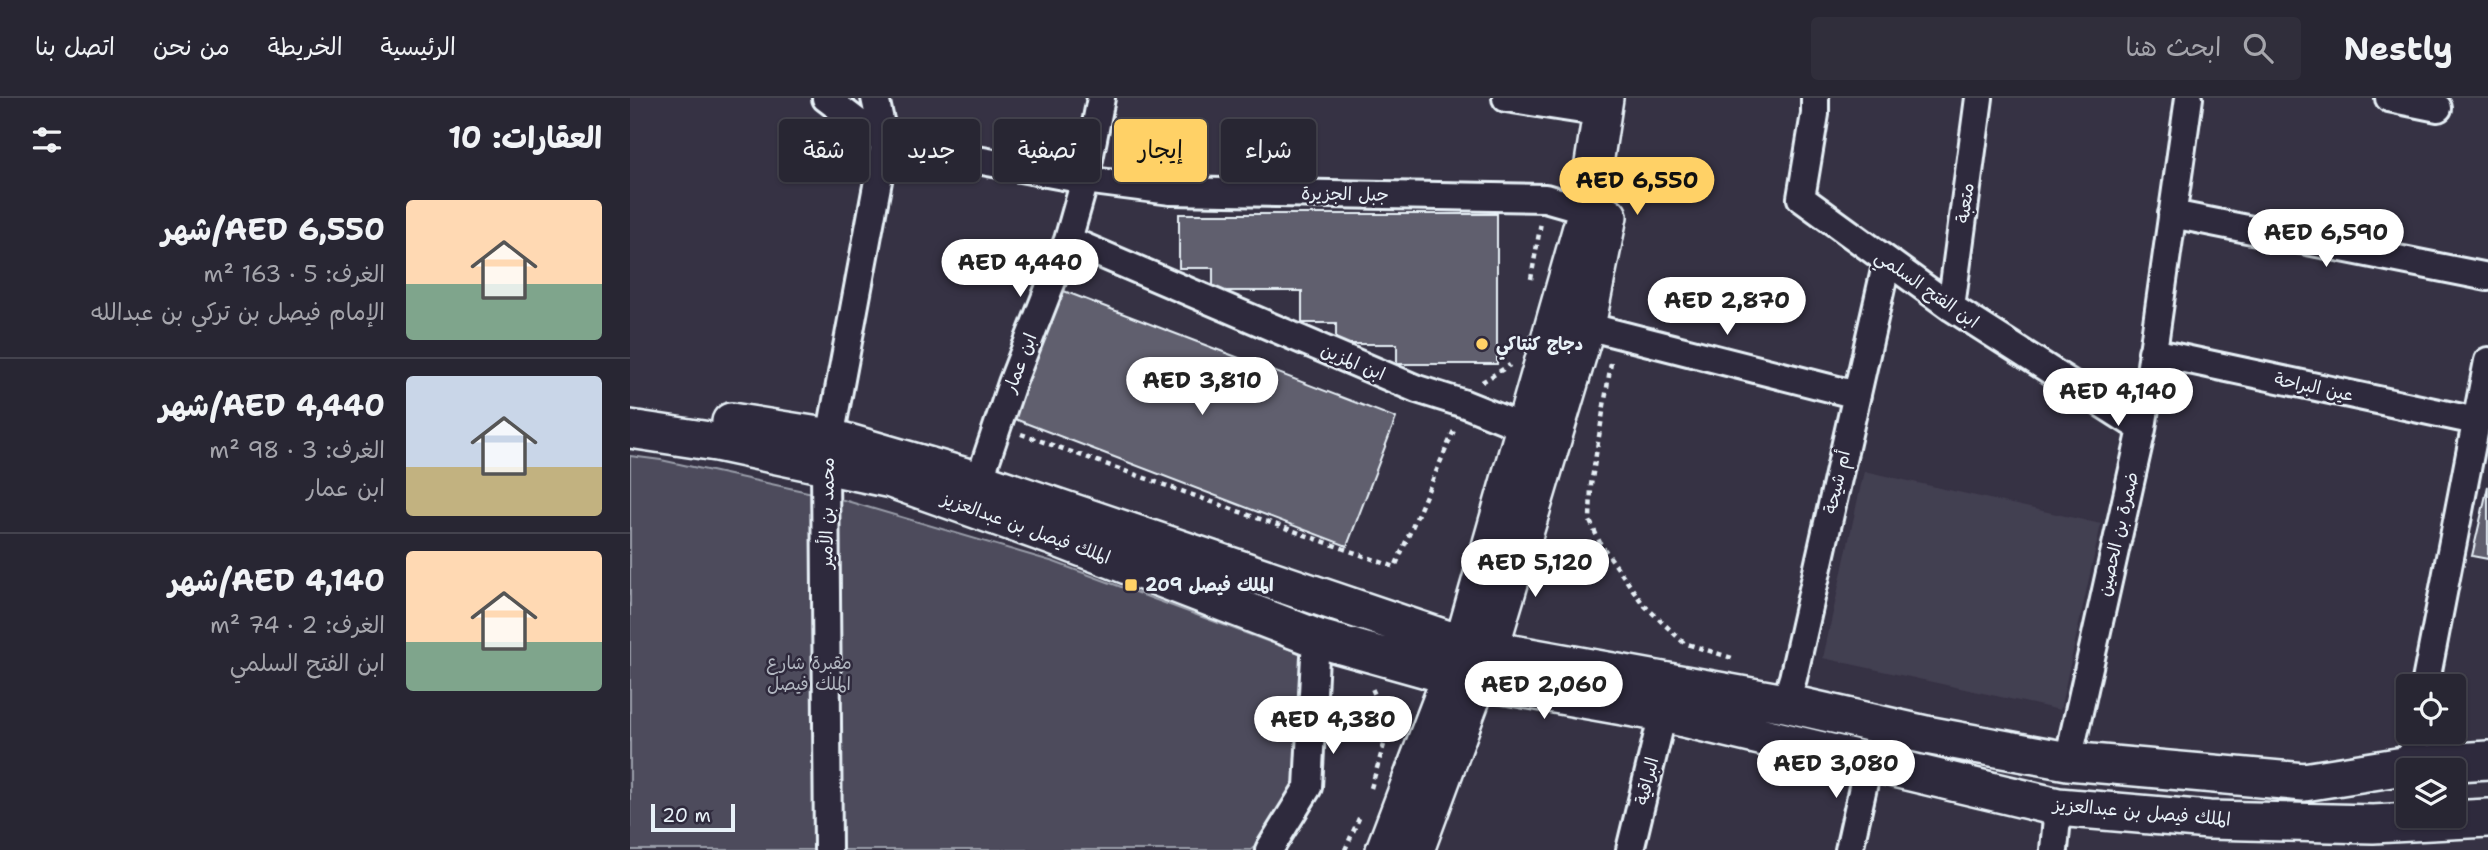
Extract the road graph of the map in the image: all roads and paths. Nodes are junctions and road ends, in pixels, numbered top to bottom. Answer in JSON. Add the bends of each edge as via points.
{"nodes":[{"id":1,"x":826,"y":98,"type":"edge"},
{"id":2,"x":876,"y":98,"type":"edge"},
{"id":3,"x":1101,"y":98,"type":"edge"},
{"id":4,"x":1506,"y":98,"type":"edge"},
{"id":5,"x":1815,"y":98,"type":"edge"},
{"id":6,"x":1979,"y":98,"type":"edge"},
{"id":7,"x":2189,"y":98,"type":"edge"},
{"id":8,"x":2389,"y":98,"type":"edge"},
{"id":9,"x":1611,"y":103,"type":"edge"},
{"id":10,"x":2438,"y":108,"type":"dead end"},
{"id":11,"x":1097,"y":119,"type":"edge"},
{"id":12,"x":883,"y":133,"type":"edge"},
{"id":13,"x":883,"y":141,"type":"edge"},
{"id":14,"x":883,"y":154,"type":"edge"},
{"id":15,"x":1084,"y":182,"type":"edge"},
{"id":16,"x":1100,"y":182,"type":"edge"},
{"id":17,"x":1545,"y":198,"type":"junction"},
{"id":18,"x":1587,"y":210,"type":"junction"},
{"id":19,"x":2172,"y":214,"type":"junction"},
{"id":20,"x":1068,"y":240,"type":"junction"},
{"id":21,"x":1887,"y":261,"type":"junction"},
{"id":22,"x":2488,"y":277,"type":"edge"},
{"id":23,"x":1529,"y":289,"type":"dead end"},
{"id":24,"x":1951,"y":307,"type":"junction"},
{"id":25,"x":1601,"y":329,"type":"junction"},
{"id":26,"x":2152,"y":352,"type":"junction"},
{"id":27,"x":2488,"y":360,"type":"edge"},
{"id":28,"x":1512,"y":364,"type":"dead end"},
{"id":29,"x":1857,"y":395,"type":"junction"},
{"id":30,"x":1465,"y":404,"type":"junction"},
{"id":31,"x":630,"y":405,"type":"edge"},
{"id":32,"x":2476,"y":421,"type":"junction"},
{"id":33,"x":998,"y":426,"type":"junction"},
{"id":34,"x":1524,"y":428,"type":"junction"},
{"id":35,"x":630,"y":429,"type":"edge"},
{"id":36,"x":2142,"y":429,"type":"junction"},
{"id":37,"x":828,"y":452,"type":"junction"},
{"id":38,"x":975,"y":494,"type":"junction"},
{"id":39,"x":1316,"y":638,"type":"junction"},
{"id":40,"x":1747,"y":661,"type":"dead end"},
{"id":41,"x":1471,"y":663,"type":"junction"},
{"id":42,"x":2427,"y":674,"type":"edge"},
{"id":43,"x":1369,"y":681,"type":"dead end"},
{"id":44,"x":1784,"y":703,"type":"junction"},
{"id":45,"x":1663,"y":713,"type":"junction"},
{"id":46,"x":2413,"y":748,"type":"edge"},
{"id":47,"x":1869,"y":760,"type":"junction"},
{"id":48,"x":2488,"y":760,"type":"edge"},
{"id":49,"x":2068,"y":761,"type":"junction"},
{"id":50,"x":1368,"y":800,"type":"dead end"},
{"id":51,"x":2058,"y":807,"type":"junction"},
{"id":52,"x":1362,"y":813,"type":"dead end"},
{"id":53,"x":2488,"y":818,"type":"edge"},
{"id":54,"x":828,"y":850,"type":"edge"},
{"id":55,"x":1269,"y":850,"type":"edge"},
{"id":56,"x":1345,"y":850,"type":"edge"},
{"id":57,"x":1385,"y":850,"type":"edge"},
{"id":58,"x":1415,"y":850,"type":"edge"},
{"id":59,"x":1630,"y":850,"type":"edge"},
{"id":60,"x":1849,"y":850,"type":"edge"},
{"id":61,"x":2054,"y":850,"type":"edge"}],
"edges":[{"from":1,"to":13,"type":"street","name":"جبل الجزيرة"},
{"from":2,"to":12,"type":"street","name":"محمد بن الأمير"},
{"from":3,"to":11,"type":"street","name":"ابن عمار"},
{"from":4,"to":9,"type":"street"},
{"from":5,"to":21,"type":"street","name":"ابن الفتح السلمي","via":[[1801,198]]},
{"from":6,"to":24,"type":"street","name":"متعبة"},
{"from":7,"to":19,"type":"street","name":"ضمرة بن الحصين"},
{"from":8,"to":10,"type":"street"},
{"from":9,"to":18,"type":"street"},
{"from":9,"to":25,"type":"street"},
{"from":14,"to":37,"type":"street","name":"محمد بن الأمير"},
{"from":15,"to":20,"type":"street","name":"ابن عمار"},
{"from":16,"to":17,"type":"street","name":"جبل الجزيرة","via":[[1171,191]]},
{"from":17,"to":18,"type":"street","name":"جبل الجزيرة"},
{"from":17,"to":23,"type":"path"},
{"from":18,"to":34,"type":"street"},
{"from":19,"to":22,"type":"street"},
{"from":19,"to":26,"type":"street","name":"ضمرة بن الحصين"},
{"from":20,"to":30,"type":"street","name":"ابن المزين","via":[[1418,389]]},
{"from":20,"to":33,"type":"street","name":"ابن عمار"},
{"from":21,"to":24,"type":"street","name":"ابن الفتح السلمي"},
{"from":21,"to":29,"type":"street","name":"أم شيحة"},
{"from":24,"to":36,"type":"street","name":"ابن الفتح السلمي"},
{"from":25,"to":29,"type":"street"},
{"from":25,"to":40,"type":"path","via":[[1600,441],[1590,521],[1643,604],[1684,643]]},
{"from":25,"to":41,"type":"street"},
{"from":26,"to":32,"type":"street","name":"عين البراحة"},
{"from":26,"to":36,"type":"street","name":"ضمرة بن الحصين"},
{"from":27,"to":32,"type":"street"},
{"from":28,"to":30,"type":"path","via":[[1472,388]]},
{"from":29,"to":44,"type":"street","name":"أم شيحة"},
{"from":30,"to":33,"type":"path","via":[[1395,567]]},
{"from":30,"to":34,"type":"street","name":"ابن المزين"},
{"from":31,"to":37,"type":"street","name":"الملك فيصل بن عبدالعزيز"},
{"from":32,"to":42,"type":"street"},
{"from":33,"to":38,"type":"street","name":"ابن عمار"},
{"from":34,"to":41,"type":"street"},
{"from":35,"to":37,"type":"street","name":"الملك فيصل بن عبدالعزيز"},
{"from":36,"to":49,"type":"street","name":"ضمرة بن الحصين"},
{"from":37,"to":38,"type":"street","name":"الملك فيصل بن عبدالعزيز"},
{"from":37,"to":54,"type":"street","name":"محمد بن الأمير"},
{"from":38,"to":39,"type":"street","name":"الملك فيصل بن عبدالعزيز","via":[[1064,541]]},
{"from":38,"to":41,"type":"street","name":"الملك فيصل بن عبدالعزيز"},
{"from":39,"to":41,"type":"street","name":"الملك فيصل بن عبدالعزيز"},
{"from":39,"to":55,"type":"street","via":[[1308,787]]},
{"from":41,"to":44,"type":"street","name":"الملك فيصل بن عبدالعزيز"},
{"from":41,"to":45,"type":"street","name":"الملك فيصل بن عبدالعزيز"},
{"from":41,"to":57,"type":"street"},
{"from":41,"to":58,"type":"street"},
{"from":43,"to":50,"type":"path","via":[[1389,728]]},
{"from":44,"to":49,"type":"street","name":"الملك فيصل بن عبدالعزيز"},
{"from":45,"to":47,"type":"street","name":"الملك فيصل بن عبدالعزيز"},
{"from":45,"to":59,"type":"street","name":"البراقية"},
{"from":46,"to":48,"type":"street","name":"الملك فيصل بن عبدالعزيز"},
{"from":46,"to":49,"type":"street","name":"الملك فيصل بن عبدالعزيز","via":[[2304,782]]},
{"from":47,"to":51,"type":"street","name":"الملك فيصل بن عبدالعزيز"},
{"from":47,"to":60,"type":"street"},
{"from":51,"to":53,"type":"street","name":"الملك فيصل بن عبدالعزيز","via":[[2209,820],[2373,824]]},
{"from":51,"to":61,"type":"street"},
{"from":52,"to":56,"type":"path"}]}
